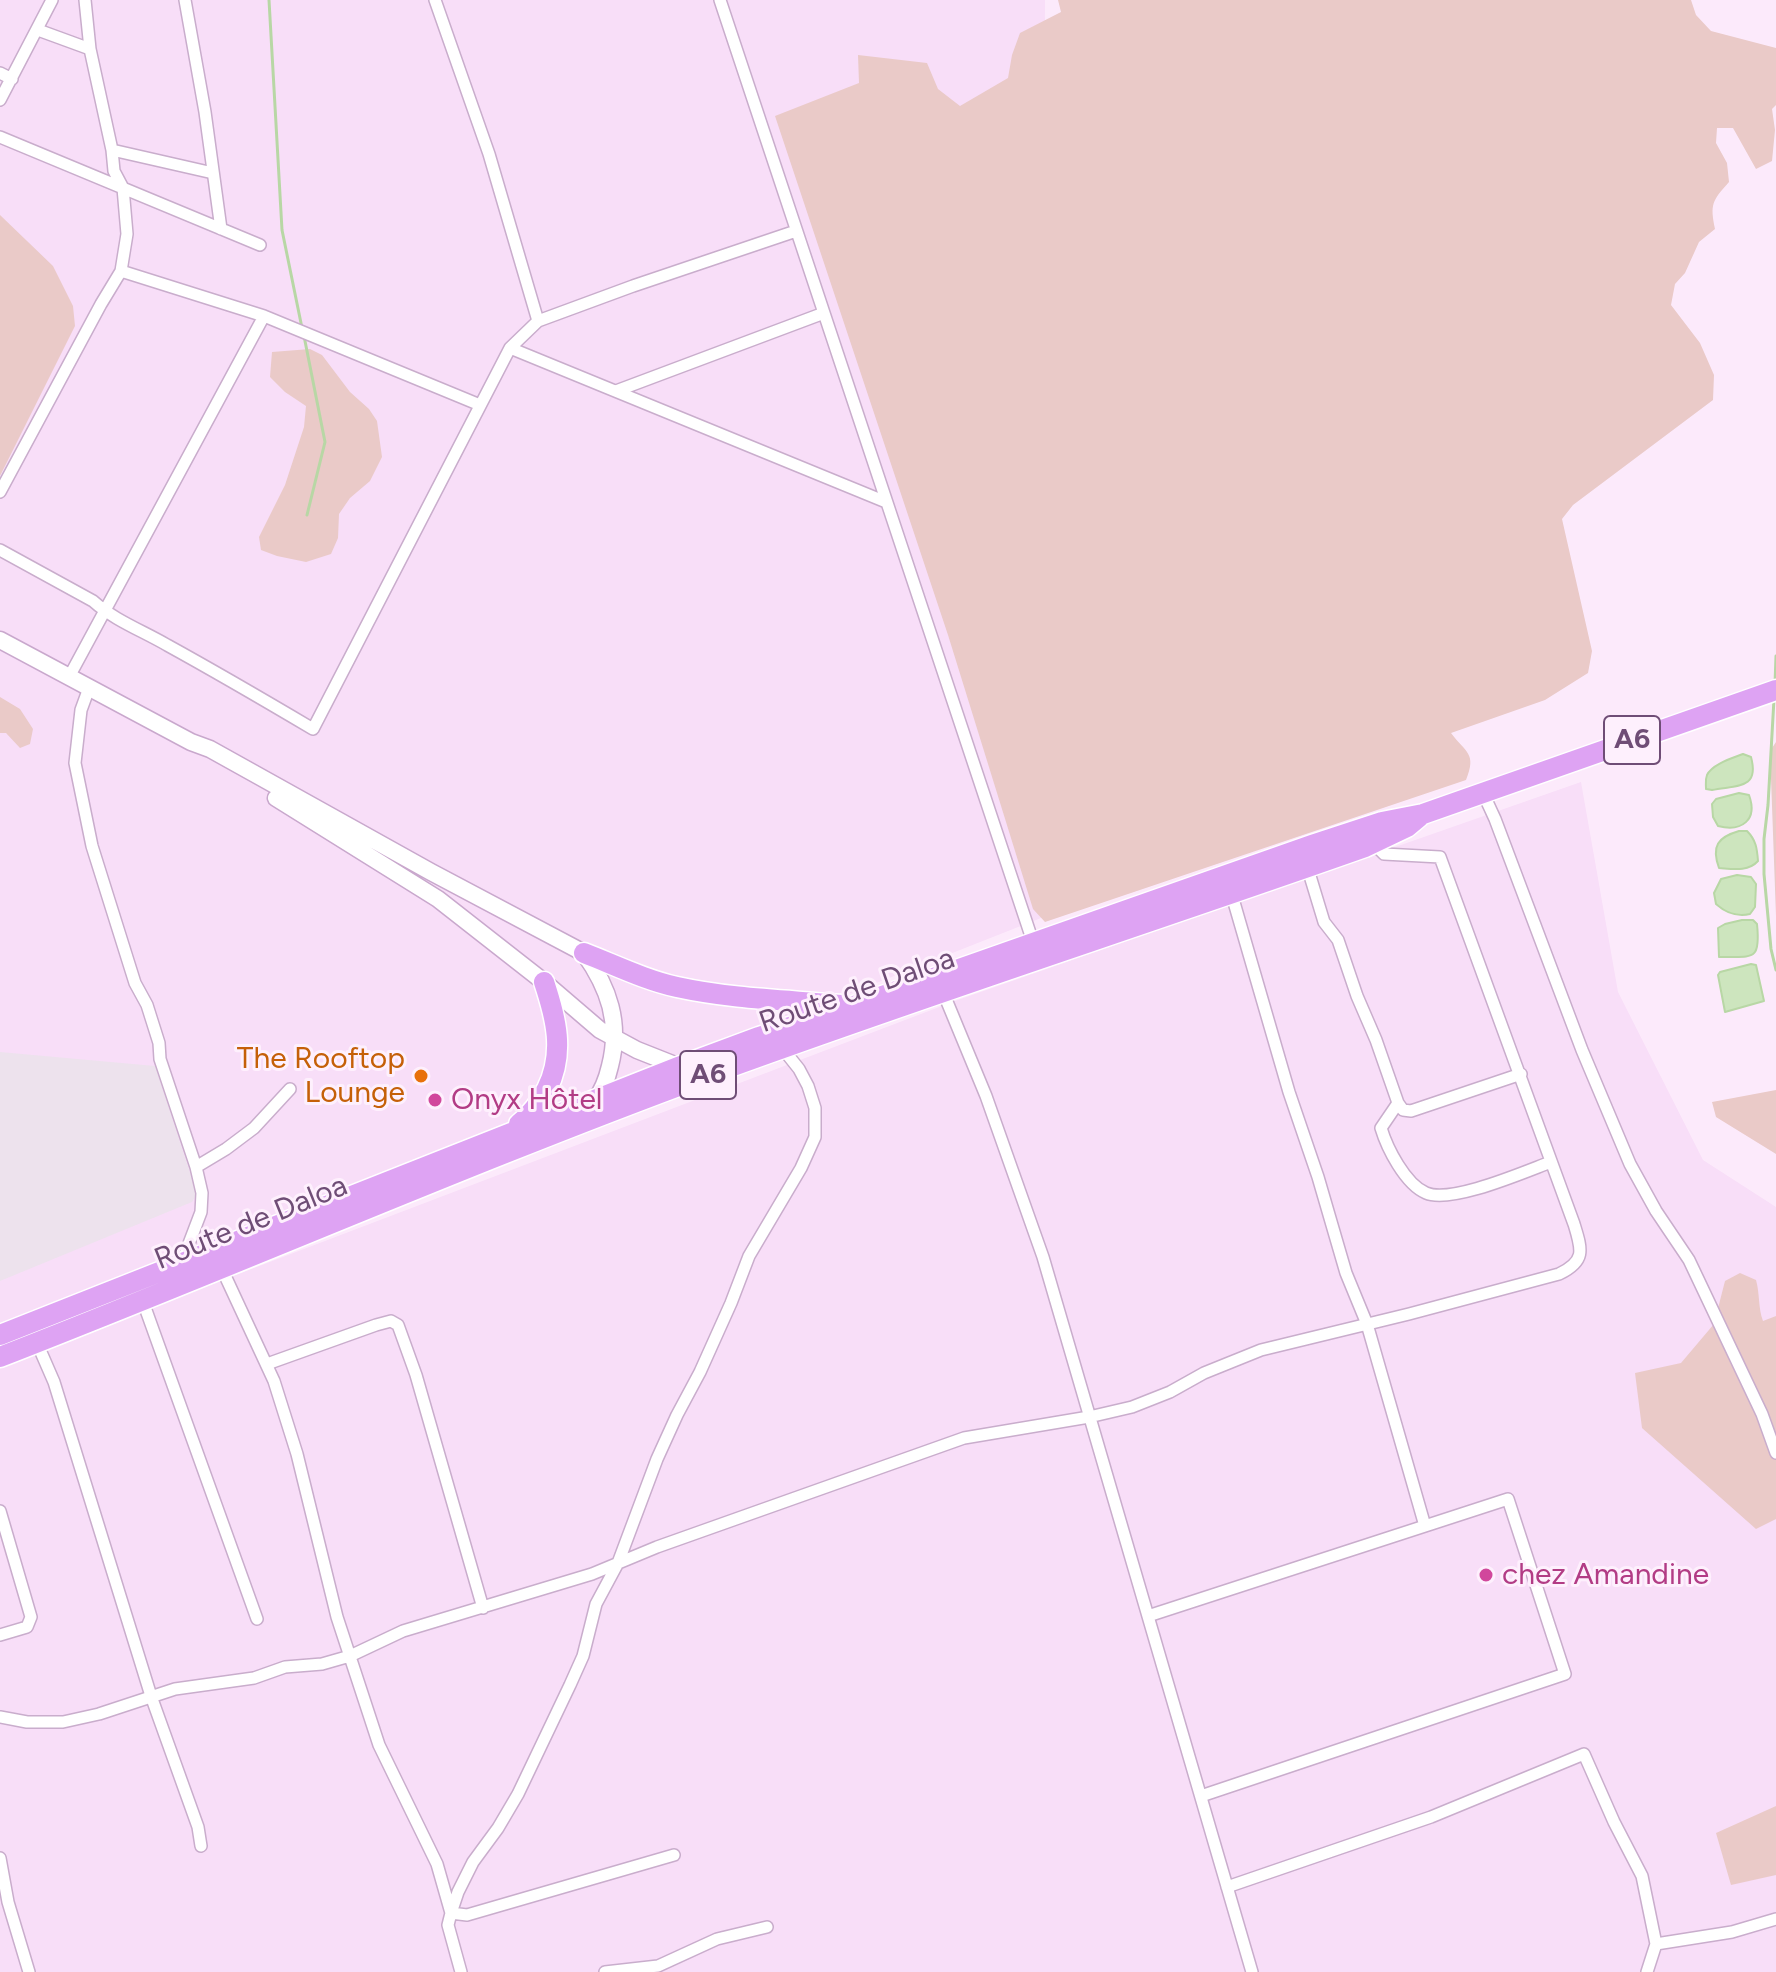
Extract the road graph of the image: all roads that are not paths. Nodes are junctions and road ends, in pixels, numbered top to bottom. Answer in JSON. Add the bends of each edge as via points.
{"nodes":[{"id":1,"x":52,"y":0,"type":"edge"},
{"id":2,"x":85,"y":0,"type":"edge"},
{"id":3,"x":185,"y":0,"type":"edge"},
{"id":4,"x":435,"y":0,"type":"edge"},
{"id":5,"x":720,"y":0,"type":"edge"},
{"id":6,"x":38,"y":30,"type":"junction"},
{"id":7,"x":90,"y":49,"type":"junction"},
{"id":8,"x":0,"y":73,"type":"edge"},
{"id":9,"x":12,"y":79,"type":"junction"},
{"id":10,"x":0,"y":100,"type":"edge"},
{"id":11,"x":0,"y":137,"type":"edge"},
{"id":12,"x":112,"y":150,"type":"junction"},
{"id":13,"x":213,"y":173,"type":"junction"},
{"id":14,"x":123,"y":188,"type":"junction"},
{"id":15,"x":221,"y":229,"type":"junction"},
{"id":16,"x":796,"y":231,"type":"junction"},
{"id":17,"x":260,"y":245,"type":"dead end"},
{"id":18,"x":121,"y":271,"type":"junction"},
{"id":19,"x":824,"y":313,"type":"junction"},
{"id":20,"x":264,"y":316,"type":"junction"},
{"id":21,"x":538,"y":321,"type":"junction"},
{"id":22,"x":510,"y":348,"type":"junction"},
{"id":23,"x":616,"y":391,"type":"junction"},
{"id":24,"x":480,"y":405,"type":"junction"},
{"id":25,"x":0,"y":492,"type":"edge"},
{"id":26,"x":886,"y":502,"type":"junction"},
{"id":27,"x":0,"y":550,"type":"edge"},
{"id":28,"x":105,"y":612,"type":"junction"},
{"id":29,"x":0,"y":640,"type":"edge"},
{"id":30,"x":69,"y":677,"type":"junction"},
{"id":31,"x":89,"y":688,"type":"junction"},
{"id":32,"x":1776,"y":690,"type":"edge"},
{"id":33,"x":191,"y":742,"type":"junction"},
{"id":34,"x":1483,"y":793,"type":"junction"},
{"id":35,"x":1423,"y":814,"type":"junction"},
{"id":36,"x":1373,"y":843,"type":"junction"},
{"id":37,"x":1307,"y":866,"type":"junction"},
{"id":38,"x":1231,"y":892,"type":"junction"},
{"id":39,"x":1033,"y":942,"type":"junction"},
{"id":40,"x":584,"y":953,"type":"junction"},
{"id":41,"x":544,"y":982,"type":"junction"},
{"id":42,"x":943,"y":992,"type":"junction"},
{"id":43,"x":854,"y":1006,"type":"junction"},
{"id":44,"x":615,"y":1039,"type":"junction"},
{"id":45,"x":783,"y":1049,"type":"junction"},
{"id":46,"x":678,"y":1067,"type":"junction"},
{"id":47,"x":1521,"y":1074,"type":"junction"},
{"id":48,"x":708,"y":1075,"type":"junction"},
{"id":49,"x":290,"y":1089,"type":"dead end"},
{"id":50,"x":598,"y":1098,"type":"junction"},
{"id":51,"x":1398,"y":1103,"type":"junction"},
{"id":52,"x":574,"y":1126,"type":"junction"},
{"id":53,"x":505,"y":1134,"type":"junction"},
{"id":54,"x":1551,"y":1162,"type":"junction"},
{"id":55,"x":196,"y":1167,"type":"junction"},
{"id":56,"x":182,"y":1262,"type":"junction"},
{"id":57,"x":221,"y":1267,"type":"junction"},
{"id":58,"x":142,"y":1299,"type":"junction"},
{"id":59,"x":1367,"y":1324,"type":"junction"},
{"id":60,"x":0,"y":1335,"type":"edge"},
{"id":61,"x":37,"y":1343,"type":"junction"},
{"id":62,"x":0,"y":1357,"type":"edge"},
{"id":63,"x":267,"y":1364,"type":"junction"},
{"id":64,"x":1089,"y":1417,"type":"junction"},
{"id":65,"x":1776,"y":1453,"type":"edge"},
{"id":66,"x":0,"y":1511,"type":"edge"},
{"id":67,"x":1425,"y":1526,"type":"junction"},
{"id":68,"x":618,"y":1563,"type":"junction"},
{"id":69,"x":483,"y":1608,"type":"junction"},
{"id":70,"x":1148,"y":1616,"type":"junction"},
{"id":71,"x":257,"y":1619,"type":"dead end"},
{"id":72,"x":0,"y":1635,"type":"edge"},
{"id":73,"x":350,"y":1656,"type":"junction"},
{"id":74,"x":151,"y":1696,"type":"junction"},
{"id":75,"x":0,"y":1717,"type":"edge"},
{"id":76,"x":1201,"y":1796,"type":"junction"},
{"id":77,"x":201,"y":1846,"type":"dead end"},
{"id":78,"x":674,"y":1855,"type":"dead end"},
{"id":79,"x":0,"y":1858,"type":"edge"},
{"id":80,"x":1227,"y":1887,"type":"junction"},
{"id":81,"x":451,"y":1913,"type":"junction"},
{"id":82,"x":1776,"y":1919,"type":"edge"},
{"id":83,"x":767,"y":1927,"type":"dead end"},
{"id":84,"x":1656,"y":1944,"type":"junction"},
{"id":85,"x":29,"y":1972,"type":"edge"},
{"id":86,"x":461,"y":1972,"type":"edge"},
{"id":87,"x":605,"y":1972,"type":"edge"},
{"id":88,"x":1252,"y":1972,"type":"edge"},
{"id":89,"x":1647,"y":1972,"type":"edge"}],
"edges":[{"from":1,"to":6,"type":"street"},
{"from":2,"to":7,"type":"street"},
{"from":3,"to":13,"type":"street"},
{"from":4,"to":21,"type":"street","via":[[489,154]]},
{"from":5,"to":16,"type":"street"},
{"from":6,"to":7,"type":"street"},
{"from":6,"to":9,"type":"street"},
{"from":7,"to":12,"type":"street"},
{"from":8,"to":9,"type":"street"},
{"from":9,"to":10,"type":"street"},
{"from":11,"to":14,"type":"street"},
{"from":12,"to":13,"type":"street"},
{"from":12,"to":14,"type":"street"},
{"from":13,"to":15,"type":"street"},
{"from":14,"to":15,"type":"street"},
{"from":14,"to":18,"type":"street","via":[[127,234]]},
{"from":15,"to":17,"type":"street"},
{"from":16,"to":19,"type":"street"},
{"from":16,"to":21,"type":"street"},
{"from":18,"to":20,"type":"street"},
{"from":18,"to":25,"type":"street"},
{"from":19,"to":23,"type":"street"},
{"from":19,"to":26,"type":"street"},
{"from":20,"to":24,"type":"street"},
{"from":20,"to":28,"type":"street"},
{"from":21,"to":22,"type":"street"},
{"from":22,"to":23,"type":"street"},
{"from":22,"to":24,"type":"street"},
{"from":23,"to":26,"type":"street"},
{"from":24,"to":28,"type":"street","via":[[313,729]]},
{"from":26,"to":39,"type":"street"},
{"from":27,"to":28,"type":"street"},
{"from":28,"to":30,"type":"street"},
{"from":29,"to":30,"type":"main road"},
{"from":30,"to":31,"type":"main road"},
{"from":31,"to":33,"type":"main road"},
{"from":31,"to":55,"type":"street","via":[[75,763],[92,846]]},
{"from":32,"to":34,"type":"highway","number":"A6"},
{"from":33,"to":40,"type":"main road"},
{"from":33,"to":41,"type":"main road","via":[[438,899]]},
{"from":34,"to":35,"type":"highway","number":"A6"},
{"from":34,"to":65,"type":"street","via":[[1630,1164],[1689,1260]]},
{"from":35,"to":36,"type":"highway","name":"Route de Daloa","number":"A6"},
{"from":35,"to":39,"type":"highway","number":"A6","via":[[1382,822]]},
{"from":36,"to":37,"type":"highway","name":"Route de Daloa","number":"A6"},
{"from":36,"to":47,"type":"street","via":[[1384,854],[1440,857]]},
{"from":37,"to":38,"type":"highway","name":"Route de Daloa","number":"A6"},
{"from":37,"to":51,"type":"street","via":[[1324,922],[1338,940]]},
{"from":38,"to":42,"type":"highway","name":"Route de Daloa","number":"A6"},
{"from":38,"to":59,"type":"street","via":[[1289,1092]]},
{"from":39,"to":43,"type":"highway","number":"A6"},
{"from":40,"to":43,"type":"highway","via":[[675,986],[763,1000]]},
{"from":40,"to":44,"type":"main road","via":[[607,992]]},
{"from":41,"to":44,"type":"main road"},
{"from":41,"to":53,"type":"highway","via":[[557,1027],[555,1067],[531,1115]]},
{"from":42,"to":45,"type":"highway","name":"Route de Daloa","number":"A6"},
{"from":42,"to":64,"type":"street","via":[[1038,1242]]},
{"from":43,"to":46,"type":"highway","name":"Route de Daloa","number":"A6"},
{"from":44,"to":46,"type":"main road"},
{"from":44,"to":50,"type":"main road"},
{"from":45,"to":48,"type":"highway","name":"Route de Daloa","number":"A6"},
{"from":45,"to":68,"type":"street","via":[[808,1086],[815,1137],[749,1256],[657,1459]]},
{"from":46,"to":48,"type":"main road"},
{"from":46,"to":50,"type":"highway","name":"Route de Daloa","number":"A6"},
{"from":47,"to":51,"type":"street","via":[[1411,1111]]},
{"from":47,"to":54,"type":"street"},
{"from":48,"to":52,"type":"highway","name":"Route de Daloa","number":"A6"},
{"from":49,"to":55,"type":"street","via":[[254,1128]]},
{"from":50,"to":52,"type":"main road"},
{"from":50,"to":53,"type":"highway","name":"Route de Daloa","number":"A6"},
{"from":51,"to":54,"type":"street","via":[[1381,1128],[1402,1170],[1427,1194],[1470,1192]]},
{"from":52,"to":57,"type":"highway","name":"Route de Daloa","number":"A6"},
{"from":53,"to":56,"type":"highway","name":"Route de Daloa","number":"A6"},
{"from":54,"to":59,"type":"street","via":[[1581,1246],[1577,1263],[1559,1274]]},
{"from":55,"to":56,"type":"street","via":[[201,1212]]},
{"from":56,"to":60,"type":"highway","name":"Route de Daloa","number":"A6"},
{"from":57,"to":58,"type":"highway","name":"Route de Daloa","number":"A6"},
{"from":57,"to":63,"type":"street"},
{"from":58,"to":61,"type":"highway","name":"Route de Daloa","number":"A6"},
{"from":58,"to":71,"type":"street"},
{"from":59,"to":64,"type":"street","via":[[1261,1350],[1132,1407]]},
{"from":59,"to":67,"type":"street"},
{"from":61,"to":62,"type":"highway","name":"Route de Daloa","number":"A6"},
{"from":61,"to":74,"type":"street","via":[[54,1382]]},
{"from":63,"to":69,"type":"street","via":[[376,1325],[398,1325]]},
{"from":63,"to":73,"type":"street","via":[[297,1454]]},
{"from":64,"to":68,"type":"street","via":[[964,1438]]},
{"from":64,"to":70,"type":"street"},
{"from":66,"to":72,"type":"street","via":[[31,1617],[27,1627]]},
{"from":67,"to":70,"type":"street"},
{"from":67,"to":76,"type":"street","via":[[1508,1499],[1565,1674]]},
{"from":68,"to":69,"type":"street"},
{"from":68,"to":81,"type":"street","via":[[596,1604],[583,1656],[518,1794],[473,1862]]},
{"from":69,"to":73,"type":"street","via":[[403,1631]]},
{"from":70,"to":76,"type":"street"},
{"from":73,"to":74,"type":"street"},
{"from":73,"to":81,"type":"street","via":[[379,1745],[437,1864]]},
{"from":74,"to":75,"type":"street","via":[[63,1722]]},
{"from":74,"to":77,"type":"street"},
{"from":76,"to":80,"type":"street"},
{"from":78,"to":81,"type":"street","via":[[467,1915]]},
{"from":79,"to":85,"type":"street"},
{"from":80,"to":84,"type":"street","via":[[1431,1817],[1584,1754],[1642,1876]]},
{"from":80,"to":88,"type":"street"},
{"from":81,"to":86,"type":"street","via":[[448,1925]]},
{"from":82,"to":84,"type":"street"},
{"from":83,"to":87,"type":"street","via":[[717,1939],[658,1966]]},
{"from":84,"to":89,"type":"street"}]}
